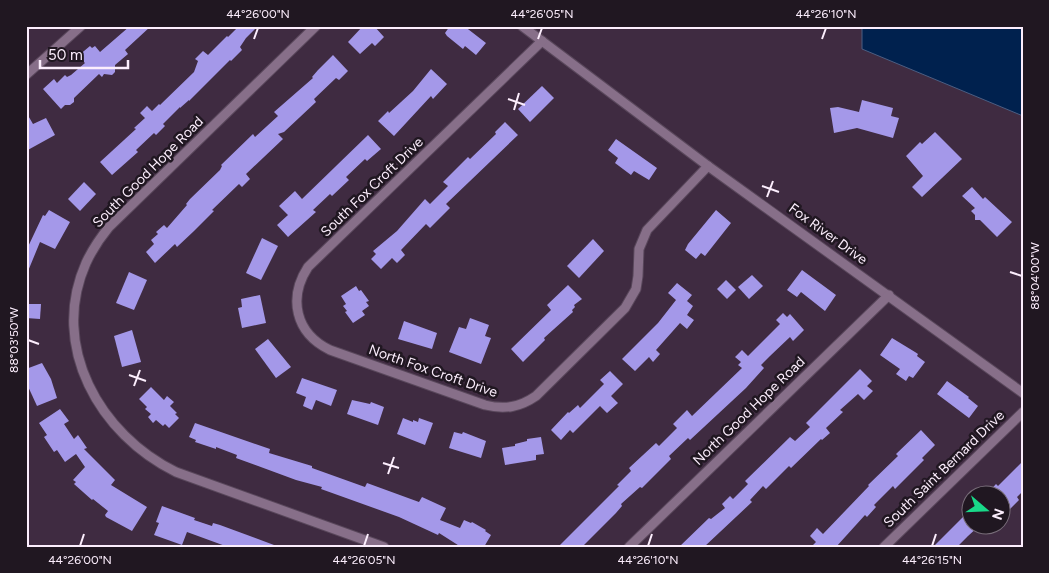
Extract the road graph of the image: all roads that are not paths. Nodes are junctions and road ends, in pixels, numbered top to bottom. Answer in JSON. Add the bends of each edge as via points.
{"nodes":[{"id":1,"x":81,"y":26,"type":"edge"},
{"id":2,"x":316,"y":26,"type":"edge"},
{"id":3,"x":522,"y":26,"type":"edge"},
{"id":4,"x":542,"y":41,"type":"junction"},
{"id":5,"x":26,"y":76,"type":"edge"},
{"id":6,"x":708,"y":166,"type":"junction"},
{"id":7,"x":889,"y":295,"type":"junction"},
{"id":8,"x":352,"y":358,"type":"joint"},
{"id":9,"x":1023,"y":393,"type":"edge"},
{"id":10,"x":1023,"y":412,"type":"edge"},
{"id":11,"x":384,"y":547,"type":"edge"},
{"id":12,"x":629,"y":547,"type":"edge"},
{"id":13,"x":884,"y":547,"type":"edge"}],
"edges":[{"from":1,"to":5,"type":"street"},
{"from":2,"to":11,"type":"street","name":"South Good Hope Road","via":[[109,227],[90,256],[79,283],[75,302],[75,339],[87,382],[107,417],[139,450],[155,461],[176,472]]},
{"from":3,"to":4,"type":"street","name":"Fox River Drive"},
{"from":4,"to":6,"type":"street","name":"Fox River Drive"},
{"from":4,"to":8,"type":"street","name":"South Fox Croft Drive","via":[[302,276],[297,305],[304,328],[324,347]]},
{"from":6,"to":7,"type":"street","name":"Fox River Drive"},
{"from":6,"to":8,"type":"street","name":"North Fox Croft Drive","via":[[647,230],[639,249],[636,289],[625,308],[528,401],[509,408],[485,405]]},
{"from":7,"to":9,"type":"street","name":"Fox River Drive"},
{"from":7,"to":12,"type":"street","name":"North Good Hope Road"},
{"from":10,"to":13,"type":"street","name":"South Saint Bernard Drive"}]}
